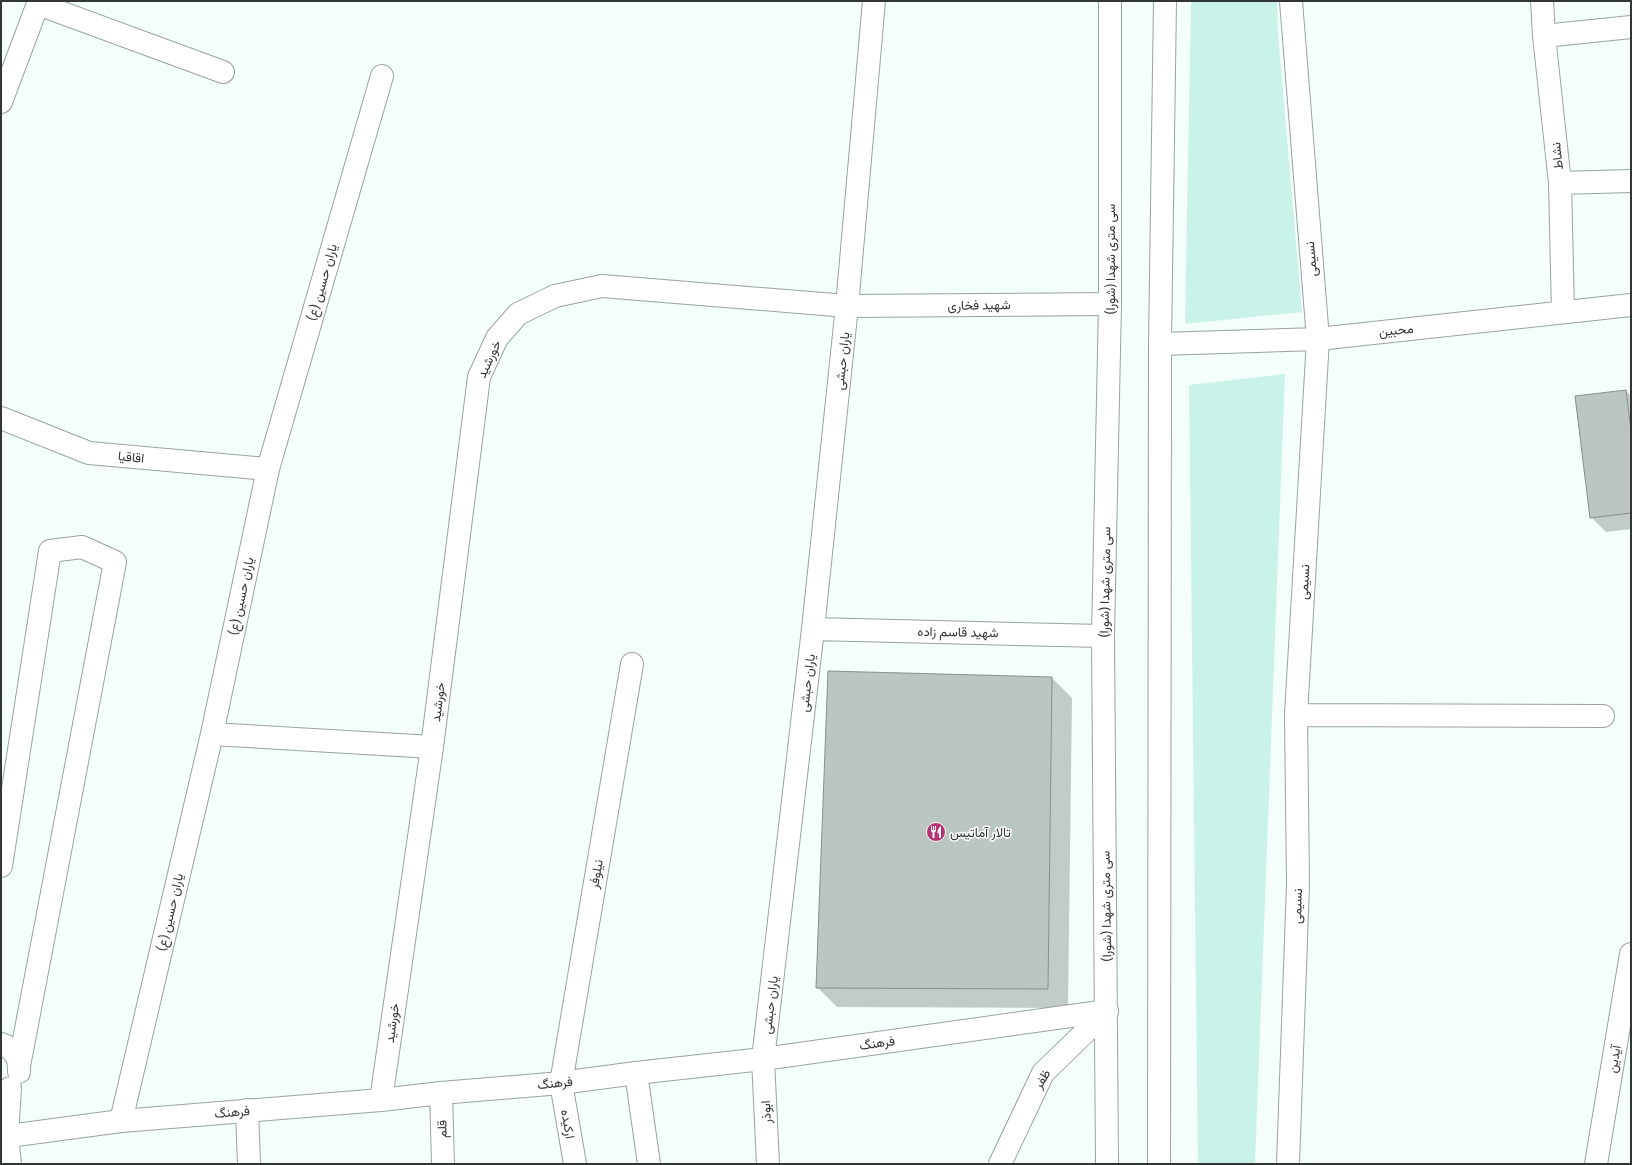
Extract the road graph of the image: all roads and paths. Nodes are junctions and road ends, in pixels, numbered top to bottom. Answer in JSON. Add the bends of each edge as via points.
{"nodes":[{"id":1,"x":874,"y":1,"type":"edge"},
{"id":2,"x":1110,"y":1,"type":"edge"},
{"id":3,"x":1165,"y":1,"type":"edge"},
{"id":4,"x":1291,"y":1,"type":"edge"},
{"id":5,"x":1542,"y":1,"type":"edge"},
{"id":6,"x":39,"y":3,"type":"edge"},
{"id":7,"x":1631,"y":27,"type":"edge"},
{"id":8,"x":1544,"y":36,"type":"junction"},
{"id":9,"x":223,"y":72,"type":"dead end"},
{"id":10,"x":382,"y":76,"type":"dead end"},
{"id":11,"x":1,"y":102,"type":"edge"},
{"id":12,"x":1631,"y":181,"type":"edge"},
{"id":13,"x":1560,"y":183,"type":"junction"},
{"id":14,"x":1110,"y":304,"type":"junction"},
{"id":15,"x":1631,"y":305,"type":"edge"},
{"id":16,"x":847,"y":306,"type":"junction"},
{"id":17,"x":1563,"y":312,"type":"junction"},
{"id":18,"x":518,"y":314,"type":"joint"},
{"id":19,"x":1318,"y":339,"type":"junction"},
{"id":20,"x":1160,"y":344,"type":"junction"},
{"id":21,"x":1,"y":418,"type":"edge"},
{"id":22,"x":268,"y":469,"type":"junction"},
{"id":23,"x":813,"y":629,"type":"junction"},
{"id":24,"x":1103,"y":636,"type":"junction"},
{"id":25,"x":632,"y":664,"type":"dead end"},
{"id":26,"x":1296,"y":715,"type":"junction"},
{"id":27,"x":1603,"y":716,"type":"dead end"},
{"id":28,"x":212,"y":734,"type":"junction"},
{"id":29,"x":432,"y":747,"type":"junction"},
{"id":30,"x":1,"y":866,"type":"edge"},
{"id":31,"x":1631,"y":954,"type":"edge"},
{"id":32,"x":1107,"y":1011,"type":"junction"},
{"id":33,"x":1,"y":1044,"type":"edge"},
{"id":34,"x":763,"y":1059,"type":"junction"},
{"id":35,"x":19,"y":1066,"type":"junction"},
{"id":36,"x":636,"y":1073,"type":"junction"},
{"id":37,"x":561,"y":1084,"type":"junction"},
{"id":38,"x":5,"y":1090,"type":"edge"},
{"id":39,"x":441,"y":1093,"type":"junction"},
{"id":40,"x":381,"y":1100,"type":"junction"},
{"id":41,"x":247,"y":1110,"type":"junction"},
{"id":42,"x":121,"y":1121,"type":"junction"},
{"id":43,"x":4,"y":1137,"type":"edge"},
{"id":44,"x":10,"y":1164,"type":"edge"},
{"id":45,"x":249,"y":1164,"type":"edge"},
{"id":46,"x":443,"y":1164,"type":"edge"},
{"id":47,"x":575,"y":1164,"type":"edge"},
{"id":48,"x":649,"y":1164,"type":"edge"},
{"id":49,"x":768,"y":1164,"type":"edge"},
{"id":50,"x":1000,"y":1164,"type":"edge"},
{"id":51,"x":1107,"y":1164,"type":"edge"},
{"id":52,"x":1159,"y":1164,"type":"edge"},
{"id":53,"x":1288,"y":1164,"type":"edge"},
{"id":54,"x":1596,"y":1164,"type":"edge"}],
"edges":[{"from":1,"to":16,"type":"street","name":"یاران حبشی"},
{"from":2,"to":14,"type":"street","name":"سی متری شهدا (شورا)"},
{"from":3,"to":20,"type":"street"},
{"from":4,"to":19,"type":"street","name":"نسیمی"},
{"from":5,"to":8,"type":"street","name":"نشاط"},
{"from":6,"to":9,"type":"street"},
{"from":6,"to":11,"type":"street"},
{"from":7,"to":8,"type":"street"},
{"from":8,"to":13,"type":"street","name":"نشاط"},
{"from":10,"to":22,"type":"street","name":"یاران حسین (ع)"},
{"from":12,"to":13,"type":"street"},
{"from":13,"to":17,"type":"street","name":"نشاط"},
{"from":14,"to":16,"type":"street","name":"شهید فخاری"},
{"from":14,"to":24,"type":"street","name":"سی متری شهدا (شورا)"},
{"from":15,"to":17,"type":"street","name":"محبین"},
{"from":16,"to":18,"type":"street","name":"شهید فخاری","via":[[602,286],[555,296]]},
{"from":16,"to":23,"type":"street","name":"یاران حبشی"},
{"from":17,"to":19,"type":"street","name":"محبین"},
{"from":18,"to":29,"type":"street","name":"خورشید","via":[[497,338],[479,378]]},
{"from":19,"to":20,"type":"street","name":"محبین"},
{"from":19,"to":26,"type":"street","name":"نسیمی"},
{"from":20,"to":52,"type":"street"},
{"from":21,"to":22,"type":"street","name":"اقاقیا","via":[[89,453]]},
{"from":22,"to":28,"type":"street","name":"یاران حسین (ع)"},
{"from":23,"to":24,"type":"street","name":"شهید قاسم زاده"},
{"from":23,"to":34,"type":"street","name":"یاران حبشی"},
{"from":24,"to":32,"type":"street","name":"سی متری شهدا (شورا)"},
{"from":25,"to":37,"type":"street","name":"نیلوفر"},
{"from":26,"to":27,"type":"street"},
{"from":26,"to":53,"type":"street","name":"نسیمی","via":[[1298,884]]},
{"from":28,"to":29,"type":"street"},
{"from":28,"to":42,"type":"street","name":"یاران حسین (ع)"},
{"from":29,"to":40,"type":"street","name":"خورشید"},
{"from":30,"to":35,"type":"street","via":[[50,550],[82,547],[115,562]]},
{"from":31,"to":54,"type":"street","name":"آیدین"},
{"from":32,"to":34,"type":"street","name":"فرهنگ"},
{"from":32,"to":50,"type":"street","name":"ظفر","via":[[1043,1073]]},
{"from":32,"to":51,"type":"street","name":"سی متری شهدا (شورا)"},
{"from":33,"to":35,"type":"street","via":[[18,1058]]},
{"from":34,"to":36,"type":"street","name":"فرهنگ"},
{"from":34,"to":49,"type":"street","name":"ابوذر"},
{"from":35,"to":38,"type":"street","via":[[18,1075]]},
{"from":36,"to":37,"type":"street","name":"فرهنگ"},
{"from":36,"to":48,"type":"street"},
{"from":37,"to":39,"type":"street","name":"فرهنگ"},
{"from":37,"to":47,"type":"street","name":"ارکیده"},
{"from":38,"to":43,"type":"street"},
{"from":39,"to":40,"type":"street","name":"فرهنگ"},
{"from":39,"to":46,"type":"street","name":"قلم"},
{"from":40,"to":41,"type":"street","name":"فرهنگ"},
{"from":41,"to":42,"type":"street","name":"فرهنگ"},
{"from":41,"to":45,"type":"street"},
{"from":42,"to":43,"type":"street","name":"فرهنگ"},
{"from":43,"to":44,"type":"street"}]}
